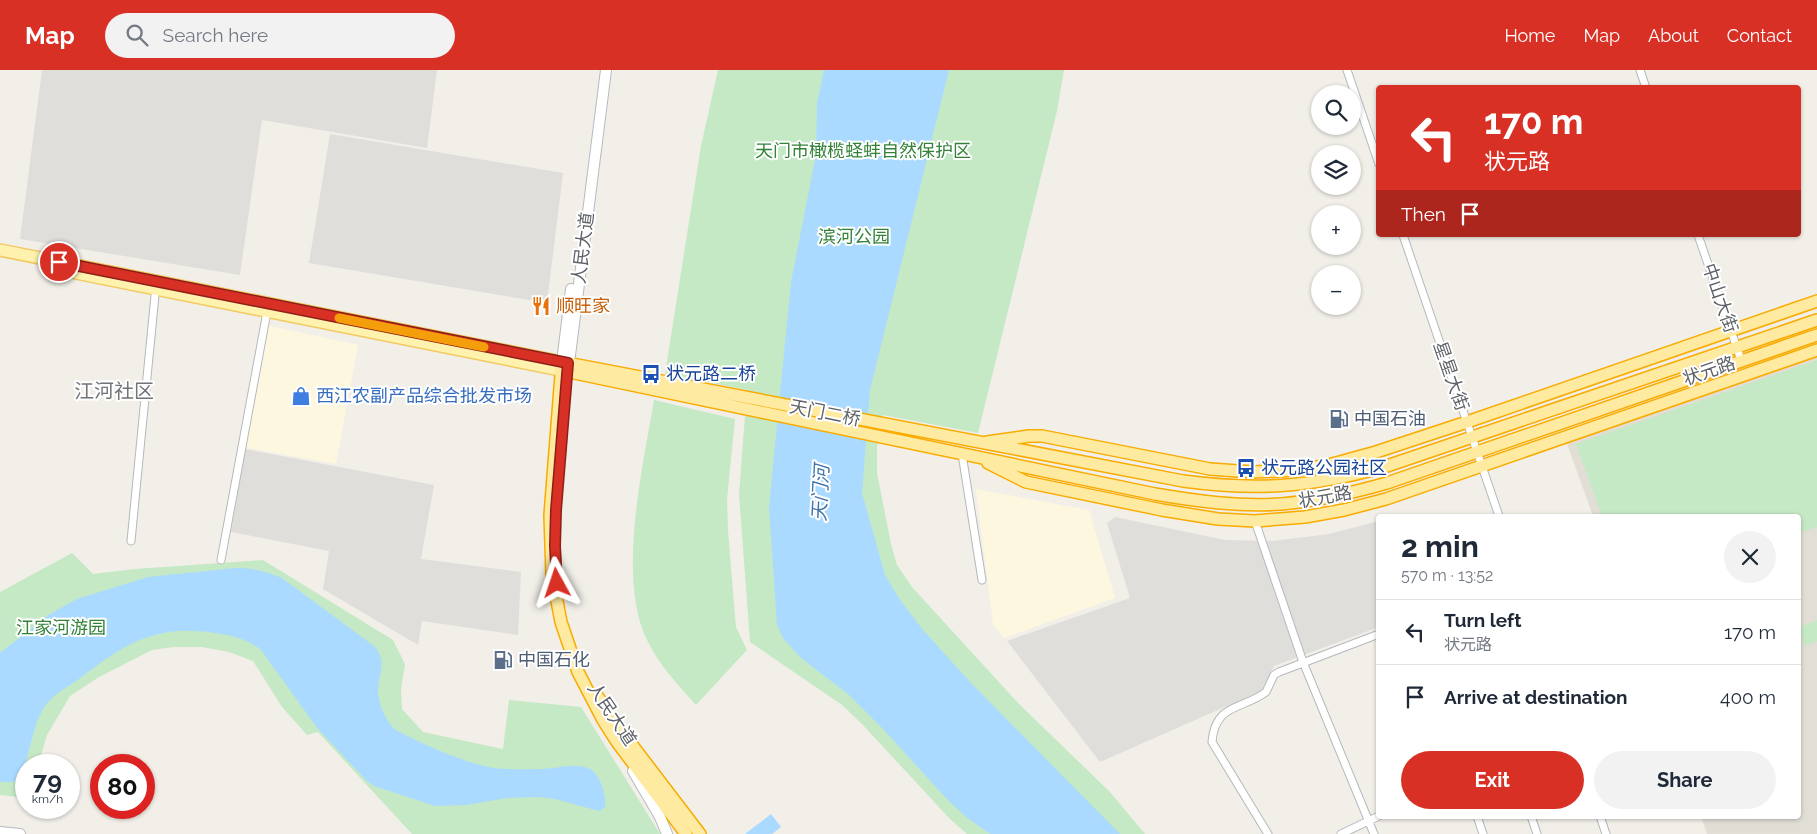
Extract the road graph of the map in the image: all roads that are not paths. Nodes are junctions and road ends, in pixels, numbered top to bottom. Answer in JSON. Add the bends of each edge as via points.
{"nodes":[{"id":1,"x":600,"y":70,"type":"edge"},
{"id":2,"x":606,"y":70,"type":"edge"},
{"id":3,"x":1347,"y":70,"type":"edge"},
{"id":4,"x":1640,"y":70,"type":"edge"},
{"id":5,"x":1645,"y":85,"type":"edge"},
{"id":6,"x":1376,"y":155,"type":"edge"},
{"id":7,"x":1404,"y":237,"type":"edge"},
{"id":8,"x":1699,"y":237,"type":"edge"},
{"id":9,"x":0,"y":250,"type":"edge"},
{"id":10,"x":0,"y":258,"type":"edge"},
{"id":11,"x":156,"y":285,"type":"junction"},
{"id":12,"x":1817,"y":301,"type":"edge"},
{"id":13,"x":267,"y":312,"type":"junction"},
{"id":14,"x":1817,"y":320,"type":"edge"},
{"id":15,"x":1731,"y":330,"type":"junction"},
{"id":16,"x":1817,"y":335,"type":"edge"},
{"id":17,"x":1737,"y":347,"type":"junction"},
{"id":18,"x":1817,"y":350,"type":"edge"},
{"id":19,"x":1741,"y":360,"type":"junction"},
{"id":20,"x":565,"y":367,"type":"junction"},
{"id":21,"x":744,"y":403,"type":"junction"},
{"id":22,"x":1467,"y":422,"type":"junction"},
{"id":23,"x":905,"y":429,"type":"joint"},
{"id":24,"x":1472,"y":437,"type":"junction"},
{"id":25,"x":903,"y":441,"type":"joint"},
{"id":26,"x":980,"y":443,"type":"junction"},
{"id":27,"x":1387,"y":448,"type":"junction"},
{"id":28,"x":1477,"y":453,"type":"junction"},
{"id":29,"x":962,"y":454,"type":"junction"},
{"id":30,"x":978,"y":457,"type":"junction"},
{"id":31,"x":1404,"y":460,"type":"junction"},
{"id":32,"x":1322,"y":466,"type":"junction"},
{"id":33,"x":1482,"y":467,"type":"junction"},
{"id":34,"x":1322,"y":482,"type":"junction"},
{"id":35,"x":1348,"y":493,"type":"junction"},
{"id":36,"x":1326,"y":514,"type":"junction"},
{"id":37,"x":1498,"y":514,"type":"edge"},
{"id":38,"x":1255,"y":521,"type":"junction"},
{"id":39,"x":131,"y":541,"type":"dead end"},
{"id":40,"x":221,"y":560,"type":"dead end"},
{"id":41,"x":982,"y":580,"type":"dead end"},
{"id":42,"x":1376,"y":635,"type":"edge"},
{"id":43,"x":1303,"y":662,"type":"junction"},
{"id":44,"x":617,"y":742,"type":"junction"},
{"id":45,"x":1376,"y":818,"type":"edge"},
{"id":46,"x":1478,"y":819,"type":"edge"},
{"id":47,"x":1532,"y":819,"type":"edge"},
{"id":48,"x":1601,"y":819,"type":"edge"},
{"id":49,"x":1369,"y":821,"type":"junction"},
{"id":50,"x":0,"y":832,"type":"edge"},
{"id":51,"x":20,"y":834,"type":"edge"},
{"id":52,"x":667,"y":834,"type":"edge"},
{"id":53,"x":686,"y":834,"type":"edge"},
{"id":54,"x":700,"y":834,"type":"edge"},
{"id":55,"x":1268,"y":834,"type":"edge"},
{"id":56,"x":1341,"y":834,"type":"edge"},
{"id":57,"x":1374,"y":834,"type":"edge"},
{"id":58,"x":1483,"y":834,"type":"edge"},
{"id":59,"x":1537,"y":834,"type":"edge"},
{"id":60,"x":1606,"y":834,"type":"edge"}],
"edges":[{"from":1,"to":20,"type":"main road","name":"人民大道"},
{"from":2,"to":20,"type":"main road","name":"人民大道"},
{"from":3,"to":6,"type":"street"},
{"from":4,"to":5,"type":"street"},
{"from":7,"to":22,"type":"street","name":"星星大街"},
{"from":8,"to":15,"type":"street","name":"中山大街"},
{"from":9,"to":11,"type":"main road"},
{"from":10,"to":11,"type":"main road"},
{"from":11,"to":13,"type":"main road"},
{"from":11,"to":20,"type":"main road"},
{"from":11,"to":39,"type":"street"},
{"from":12,"to":15,"type":"highway"},
{"from":13,"to":20,"type":"main road"},
{"from":13,"to":40,"type":"street"},
{"from":14,"to":17,"type":"highway","name":"状元路"},
{"from":15,"to":17,"type":"street","name":"中山大街"},
{"from":15,"to":22,"type":"highway"},
{"from":16,"to":19,"type":"highway","name":"状元路"},
{"from":17,"to":19,"type":"street","name":"中山大街"},
{"from":17,"to":24,"type":"highway","name":"状元路"},
{"from":18,"to":33,"type":"highway"},
{"from":19,"to":28,"type":"highway","name":"状元路"},
{"from":20,"to":21,"type":"highway"},
{"from":20,"to":44,"type":"highway","name":"人民大道","via":[[550,515],[554,590],[578,672]]},
{"from":20,"to":54,"type":"highway","name":"人民大道","via":[[555,546],[564,617],[596,694]]},
{"from":21,"to":23,"type":"highway","name":"天门二桥"},
{"from":21,"to":25,"type":"highway","name":"天门二桥"},
{"from":22,"to":24,"type":"street","name":"星星大街"},
{"from":22,"to":27,"type":"highway"},
{"from":23,"to":26,"type":"highway","name":"状元路"},
{"from":24,"to":28,"type":"street","name":"星星大街"},
{"from":24,"to":31,"type":"highway","name":"状元路"},
{"from":25,"to":29,"type":"highway","name":"状元路"},
{"from":26,"to":32,"type":"highway","via":[[1042,436],[1210,469],[1252,472]]},
{"from":26,"to":34,"type":"highway","name":"状元路","via":[[1206,484],[1270,487]]},
{"from":27,"to":31,"type":"highway"},
{"from":27,"to":32,"type":"highway"},
{"from":28,"to":33,"type":"street","name":"星星大街"},
{"from":28,"to":35,"type":"highway","name":"状元路"},
{"from":29,"to":30,"type":"highway","name":"状元路"},
{"from":29,"to":41,"type":"street"},
{"from":30,"to":35,"type":"highway","name":"状元路","via":[[1154,494],[1226,503],[1280,504]]},
{"from":30,"to":38,"type":"highway","via":[[1015,478],[1039,485],[1183,514]]},
{"from":31,"to":34,"type":"highway","name":"状元路"},
{"from":32,"to":34,"type":"highway"},
{"from":33,"to":36,"type":"highway","via":[[1386,499]]},
{"from":33,"to":37,"type":"street","name":"星星大街"},
{"from":35,"to":36,"type":"highway"},
{"from":36,"to":38,"type":"highway"},
{"from":38,"to":43,"type":"street"},
{"from":42,"to":43,"type":"street"},
{"from":43,"to":49,"type":"street"},
{"from":43,"to":55,"type":"street","via":[[1274,675],[1262,696],[1224,712],[1212,734],[1216,752]]},
{"from":44,"to":52,"type":"main road"},
{"from":44,"to":53,"type":"highway","name":"人民大道"},
{"from":45,"to":49,"type":"street"},
{"from":46,"to":58,"type":"street"},
{"from":47,"to":59,"type":"street"},
{"from":48,"to":60,"type":"street"},
{"from":49,"to":56,"type":"street"},
{"from":49,"to":57,"type":"street"},
{"from":50,"to":51,"type":"main road"}]}
